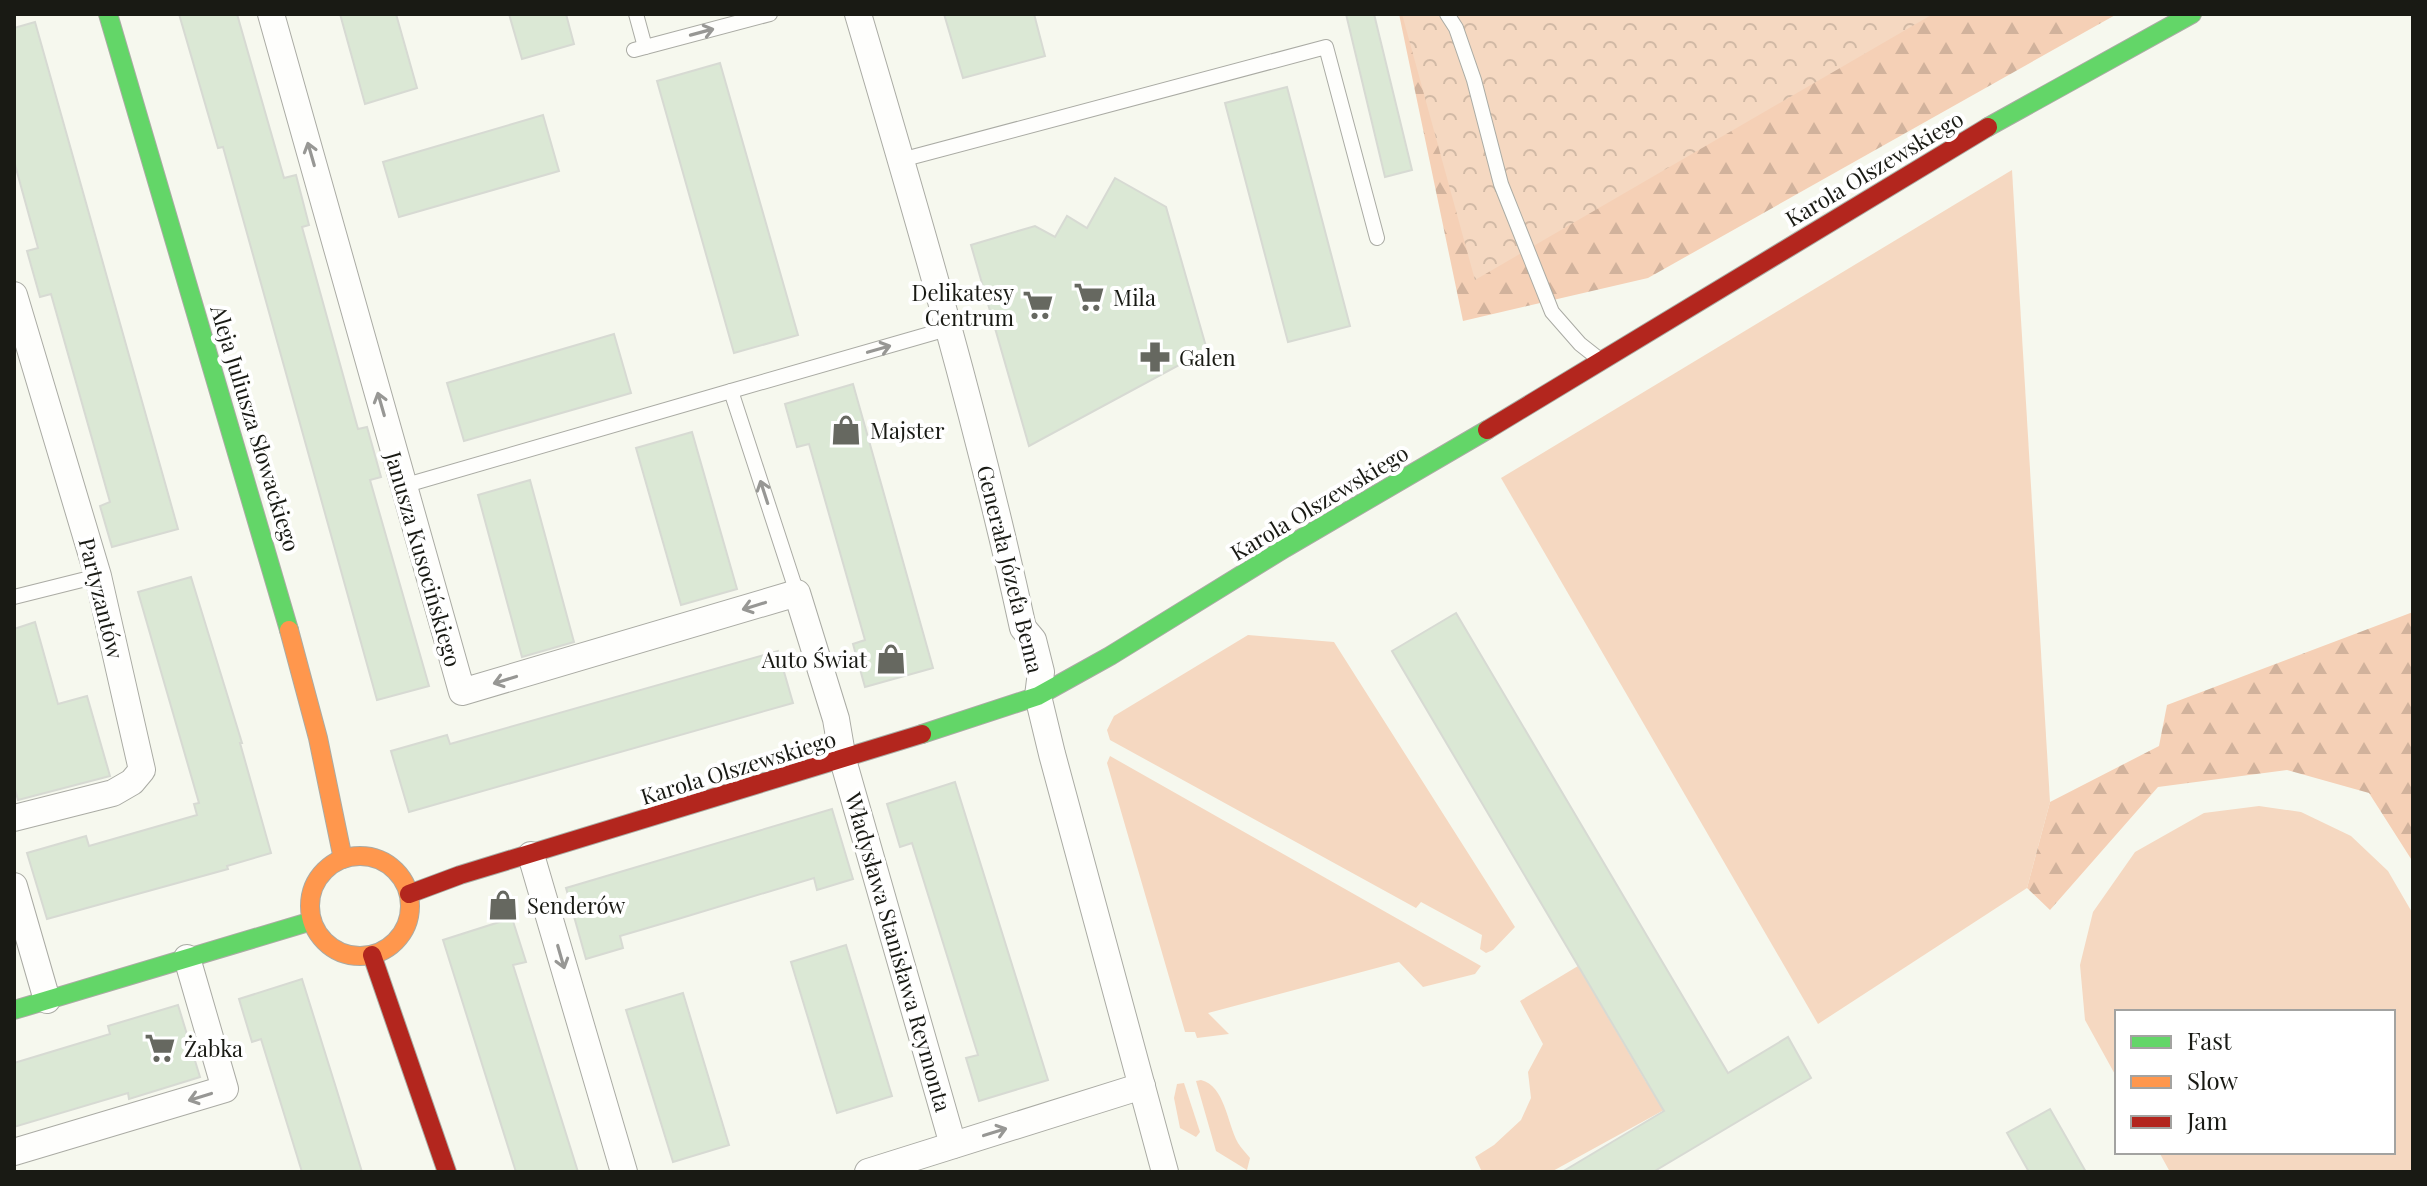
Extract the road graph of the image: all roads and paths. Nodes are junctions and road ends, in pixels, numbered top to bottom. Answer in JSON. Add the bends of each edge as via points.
{"nodes":[{"id":1,"x":108,"y":14,"type":"edge"},
{"id":2,"x":271,"y":14,"type":"edge"},
{"id":3,"x":636,"y":14,"type":"edge"},
{"id":4,"x":770,"y":14,"type":"edge"},
{"id":5,"x":858,"y":14,"type":"edge"},
{"id":6,"x":1447,"y":14,"type":"edge"},
{"id":7,"x":2192,"y":14,"type":"edge"},
{"id":8,"x":901,"y":160,"type":"junction"},
{"id":9,"x":1377,"y":238,"type":"dead end"},
{"id":10,"x":14,"y":295,"type":"edge"},
{"id":11,"x":947,"y":329,"type":"junction"},
{"id":12,"x":1603,"y":362,"type":"junction"},
{"id":13,"x":731,"y":391,"type":"junction"},
{"id":14,"x":403,"y":486,"type":"junction"},
{"id":15,"x":98,"y":576,"type":"junction"},
{"id":16,"x":797,"y":593,"type":"junction"},
{"id":17,"x":14,"y":597,"type":"edge"},
{"id":18,"x":1038,"y":696,"type":"junction"},
{"id":19,"x":843,"y":760,"type":"junction"},
{"id":20,"x":14,"y":818,"type":"edge"},
{"id":21,"x":531,"y":855,"type":"junction"},
{"id":22,"x":343,"y":859,"type":"junction"},
{"id":23,"x":14,"y":886,"type":"edge"},
{"id":24,"x":409,"y":894,"type":"junction"},
{"id":25,"x":312,"y":921,"type":"junction"},
{"id":26,"x":372,"y":955,"type":"junction"},
{"id":27,"x":187,"y":958,"type":"junction"},
{"id":28,"x":47,"y":1000,"type":"junction"},
{"id":29,"x":14,"y":1010,"type":"edge"},
{"id":30,"x":1142,"y":1086,"type":"junction"},
{"id":31,"x":953,"y":1145,"type":"junction"},
{"id":32,"x":14,"y":1152,"type":"edge"},
{"id":33,"x":447,"y":1172,"type":"edge"},
{"id":34,"x":624,"y":1172,"type":"edge"},
{"id":35,"x":868,"y":1172,"type":"edge"},
{"id":36,"x":1165,"y":1172,"type":"edge"}],
"edges":[{"from":1,"to":22,"type":"street","name":"Aleja Juliusza Słowackiego","via":[[270,558],[318,738]]},
{"from":14,"to":2,"type":"street","name":"Janusza Kusocińskiego","one_way":true},
{"from":3,"to":4,"type":"lane","one_way":true,"via":[[640,48]]},
{"from":5,"to":8,"type":"street","name":"Generała Józefa Bema"},
{"from":6,"to":12,"type":"lane","via":[[1474,80],[1501,184],[1552,312]]},
{"from":7,"to":12,"type":"street","name":"Karola Olszewskiego","via":[[1998,121]]},
{"from":8,"to":9,"type":"lane","via":[[1326,47]]},
{"from":8,"to":11,"type":"street","name":"Generała Józefa Bema"},
{"from":10,"to":15,"type":"street","name":"Partyzantów"},
{"from":13,"to":11,"type":"lane","one_way":true},
{"from":11,"to":18,"type":"street","name":"Generała Józefa Bema","via":[[999,517],[1023,628],[1033,640],[1041,672]]},
{"from":12,"to":18,"type":"street","name":"Karola Olszewskiego"},
{"from":13,"to":14,"type":"lane"},
{"from":16,"to":13,"type":"lane","one_way":true},
{"from":16,"to":14,"type":"street","name":"Janusza Kusocińskiego","one_way":true,"via":[[462,692]]},
{"from":15,"to":17,"type":"lane"},
{"from":15,"to":20,"type":"street","name":"Partyzantów","via":[[142,770],[113,793]]},
{"from":16,"to":19,"type":"street","via":[[836,719]]},
{"from":18,"to":19,"type":"street","name":"Karola Olszewskiego"},
{"from":18,"to":30,"type":"street","name":"Generała Józefa Bema"},
{"from":19,"to":21,"type":"street","name":"Karola Olszewskiego"},
{"from":19,"to":31,"type":"street","name":"Władysława Stanisława Reymonta"},
{"from":21,"to":24,"type":"street","name":"Karola Olszewskiego"},
{"from":21,"to":34,"type":"street","one_way":true},
{"from":22,"to":24,"type":"street","via":[[376,859],[390,866]]},
{"from":22,"to":25,"type":"street","via":[[319,877],[310,906]]},
{"from":23,"to":28,"type":"street"},
{"from":24,"to":26,"type":"street","via":[[407,925],[387,949]]},
{"from":25,"to":26,"type":"street","via":[[329,945],[342,953]]},
{"from":25,"to":27,"type":"street"},
{"from":26,"to":33,"type":"street"},
{"from":27,"to":28,"type":"street"},
{"from":27,"to":32,"type":"street","one_way":true,"via":[[225,1089]]},
{"from":28,"to":29,"type":"street"},
{"from":31,"to":30,"type":"street","one_way":true},
{"from":30,"to":36,"type":"street","name":"Generała Józefa Bema"},
{"from":31,"to":35,"type":"street"}]}
